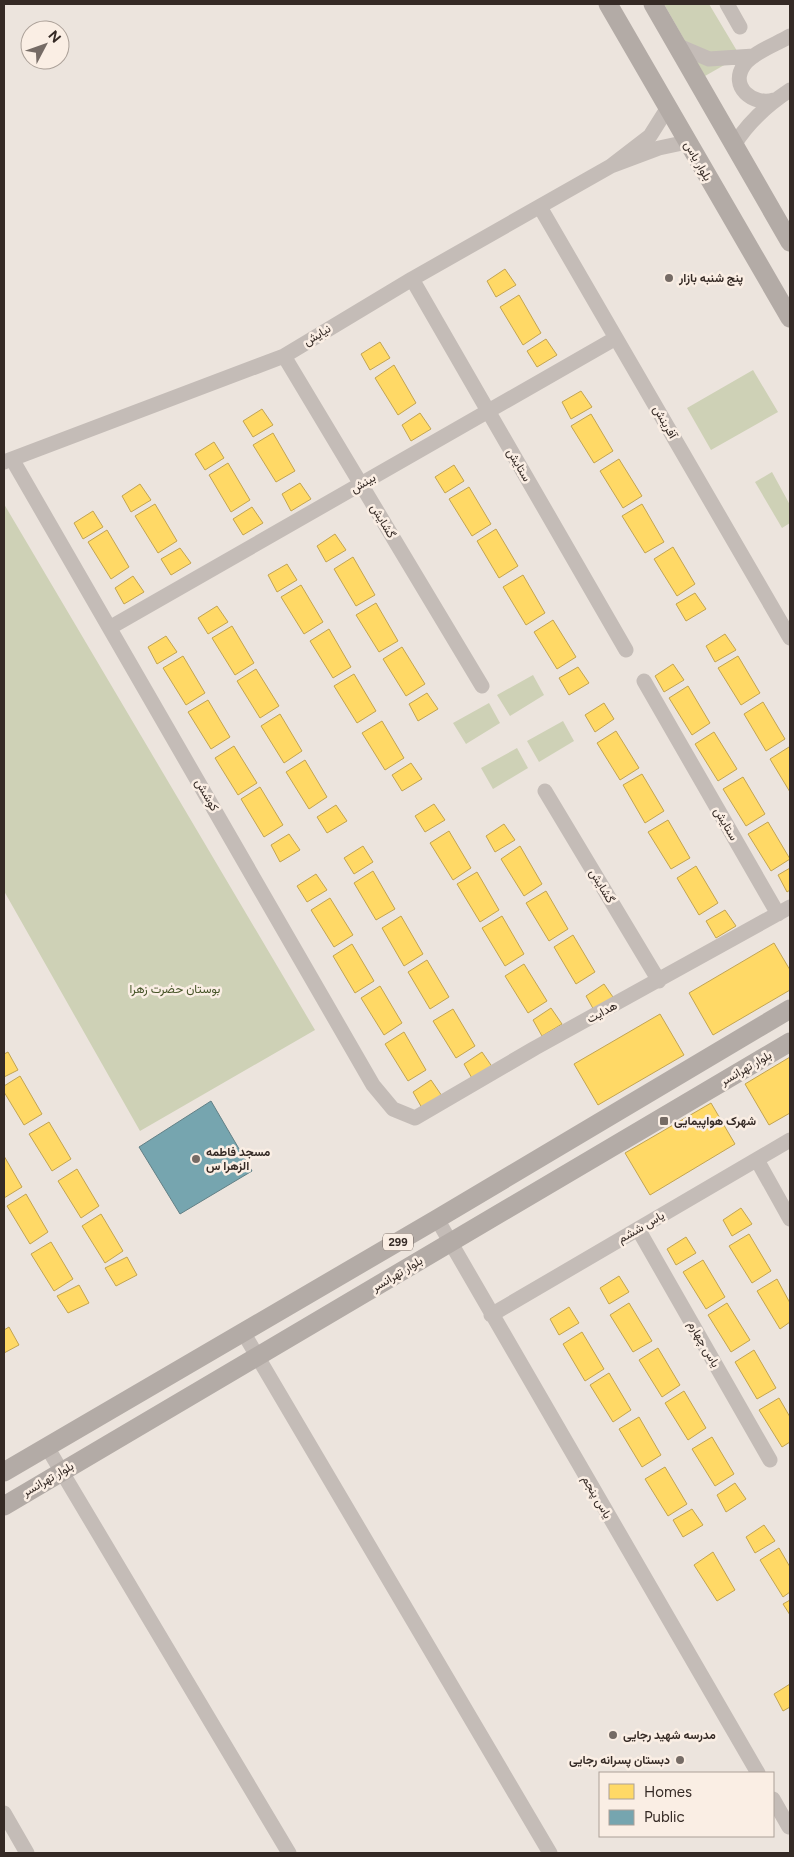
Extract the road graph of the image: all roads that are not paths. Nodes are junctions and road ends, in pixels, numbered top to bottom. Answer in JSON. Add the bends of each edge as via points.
{"nodes":[{"id":1,"x":608,"y":4,"type":"edge"},
{"id":2,"x":653,"y":4,"type":"edge"},
{"id":3,"x":727,"y":4,"type":"edge"},
{"id":4,"x":740,"y":27,"type":"dead end"},
{"id":5,"x":790,"y":36,"type":"edge"},
{"id":6,"x":676,"y":44,"type":"junction"},
{"id":7,"x":754,"y":56,"type":"junction"},
{"id":8,"x":790,"y":90,"type":"edge"},
{"id":9,"x":774,"y":100,"type":"junction"},
{"id":10,"x":667,"y":109,"type":"junction"},
{"id":11,"x":687,"y":142,"type":"junction"},
{"id":12,"x":734,"y":145,"type":"junction"},
{"id":13,"x":611,"y":166,"type":"junction"},
{"id":14,"x":540,"y":207,"type":"junction"},
{"id":15,"x":790,"y":242,"type":"edge"},
{"id":16,"x":412,"y":279,"type":"junction"},
{"id":17,"x":790,"y":318,"type":"edge"},
{"id":18,"x":616,"y":338,"type":"junction"},
{"id":19,"x":284,"y":356,"type":"junction"},
{"id":20,"x":488,"y":412,"type":"junction"},
{"id":21,"x":8,"y":460,"type":"edge"},
{"id":22,"x":361,"y":484,"type":"junction"},
{"id":23,"x":110,"y":628,"type":"junction"},
{"id":24,"x":790,"y":638,"type":"edge"},
{"id":25,"x":626,"y":650,"type":"dead end"},
{"id":26,"x":644,"y":681,"type":"dead end"},
{"id":27,"x":482,"y":686,"type":"dead end"},
{"id":28,"x":545,"y":791,"type":"dead end"},
{"id":29,"x":784,"y":911,"type":"edge"},
{"id":30,"x":659,"y":981,"type":"junction"},
{"id":31,"x":790,"y":1010,"type":"edge"},
{"id":32,"x":790,"y":1042,"type":"edge"},
{"id":33,"x":415,"y":1118,"type":"joint"},
{"id":34,"x":790,"y":1140,"type":"edge"},
{"id":35,"x":757,"y":1160,"type":"junction"},
{"id":36,"x":437,"y":1219,"type":"junction"},
{"id":37,"x":790,"y":1219,"type":"edge"},
{"id":38,"x":638,"y":1229,"type":"junction"},
{"id":39,"x":450,"y":1242,"type":"junction"},
{"id":40,"x":491,"y":1315,"type":"junction"},
{"id":41,"x":243,"y":1332,"type":"junction"},
{"id":42,"x":258,"y":1356,"type":"junction"},
{"id":43,"x":47,"y":1447,"type":"junction"},
{"id":44,"x":770,"y":1460,"type":"dead end"},
{"id":45,"x":62,"y":1471,"type":"junction"},
{"id":46,"x":4,"y":1472,"type":"edge"},
{"id":47,"x":4,"y":1506,"type":"edge"},
{"id":48,"x":757,"y":1772,"type":"edge"},
{"id":49,"x":774,"y":1801,"type":"edge"},
{"id":50,"x":4,"y":1813,"type":"edge"},
{"id":51,"x":789,"y":1827,"type":"dead end"},
{"id":52,"x":27,"y":1853,"type":"edge"},
{"id":53,"x":289,"y":1853,"type":"edge"},
{"id":54,"x":550,"y":1853,"type":"edge"}],
"edges":[{"from":1,"to":10,"type":"main road","name":"بلوار یاس"},
{"from":2,"to":6,"type":"main road"},
{"from":3,"to":4,"type":"street"},
{"from":5,"to":7,"type":"street"},
{"from":6,"to":7,"type":"street","via":[[709,59]]},
{"from":6,"to":12,"type":"main road"},
{"from":7,"to":9,"type":"street","via":[[741,71],[741,87],[745,94],[759,102]]},
{"from":8,"to":9,"type":"street"},
{"from":9,"to":12,"type":"street","via":[[747,124]]},
{"from":10,"to":11,"type":"main road","name":"بلوار یاس"},
{"from":10,"to":13,"type":"street","via":[[650,136]]},
{"from":11,"to":13,"type":"street","via":[[659,148]]},
{"from":11,"to":17,"type":"main road","name":"بلوار یاس"},
{"from":12,"to":15,"type":"main road"},
{"from":13,"to":14,"type":"street","name":"نیایش"},
{"from":14,"to":16,"type":"street","name":"نیایش"},
{"from":14,"to":18,"type":"street","name":"آفرینش"},
{"from":16,"to":19,"type":"street","name":"نیایش"},
{"from":16,"to":20,"type":"street","name":"ستایش"},
{"from":18,"to":20,"type":"street","name":"بینش"},
{"from":18,"to":24,"type":"street","name":"آفرینش"},
{"from":19,"to":21,"type":"street","name":"نیایش"},
{"from":19,"to":22,"type":"street","name":"گشایش"},
{"from":20,"to":22,"type":"street","name":"بینش"},
{"from":20,"to":25,"type":"street","name":"ستایش"},
{"from":21,"to":23,"type":"street","name":"کوشش"},
{"from":22,"to":23,"type":"street","name":"بینش"},
{"from":22,"to":27,"type":"street","name":"گشایش"},
{"from":23,"to":33,"type":"street","name":"کوشش","via":[[373,1085],[393,1109]]},
{"from":26,"to":29,"type":"street","name":"ستایش"},
{"from":28,"to":30,"type":"street","name":"گشایش"},
{"from":29,"to":30,"type":"street","name":"هدایت"},
{"from":30,"to":33,"type":"street","name":"هدایت","via":[[534,1048]]},
{"from":31,"to":36,"type":"main road","number":"299"},
{"from":32,"to":39,"type":"main road","name":"بلوار تهرانسر","number":"299"},
{"from":34,"to":35,"type":"street","name":"یاس ششم"},
{"from":35,"to":37,"type":"street"},
{"from":35,"to":38,"type":"street","name":"یاس ششم"},
{"from":36,"to":39,"type":"street","name":"یاس پنجم"},
{"from":36,"to":41,"type":"main road","number":"299"},
{"from":38,"to":40,"type":"street","name":"یاس ششم"},
{"from":38,"to":44,"type":"street","name":"یاس چهارم"},
{"from":39,"to":40,"type":"street","name":"یاس پنجم"},
{"from":39,"to":42,"type":"main road","name":"بلوار تهرانسر","number":"299"},
{"from":40,"to":48,"type":"street","name":"یاس پنجم"},
{"from":41,"to":42,"type":"street"},
{"from":41,"to":43,"type":"main road","number":"299"},
{"from":42,"to":45,"type":"main road","name":"بلوار تهرانسر","number":"299"},
{"from":42,"to":54,"type":"street"},
{"from":43,"to":45,"type":"street"},
{"from":43,"to":46,"type":"main road","number":"299"},
{"from":45,"to":47,"type":"main road","name":"بلوار تهرانسر","number":"299"},
{"from":45,"to":53,"type":"street"},
{"from":49,"to":51,"type":"street"},
{"from":50,"to":52,"type":"street"}]}
